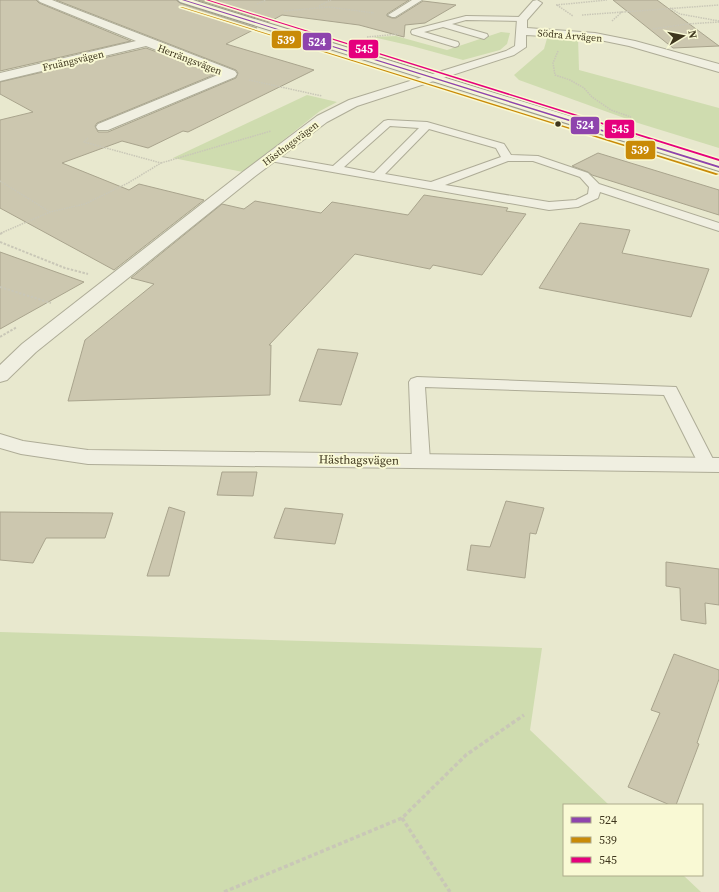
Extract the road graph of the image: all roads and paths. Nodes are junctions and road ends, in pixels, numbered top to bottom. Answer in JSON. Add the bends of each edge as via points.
{"nodes":[{"id":1,"x":42,"y":0,"type":"edge"},
{"id":2,"x":183,"y":0,"type":"edge"},
{"id":3,"x":330,"y":0,"type":"edge"},
{"id":4,"x":418,"y":0,"type":"edge"},
{"id":5,"x":523,"y":0,"type":"edge"},
{"id":6,"x":607,"y":0,"type":"edge"},
{"id":7,"x":547,"y":3,"type":"edge"},
{"id":8,"x":719,"y":5,"type":"edge"},
{"id":9,"x":317,"y":7,"type":"junction"},
{"id":10,"x":670,"y":8,"type":"junction"},
{"id":11,"x":278,"y":11,"type":"dead end"},
{"id":12,"x":392,"y":16,"type":"joint"},
{"id":13,"x":574,"y":16,"type":"dead end"},
{"id":14,"x":581,"y":16,"type":"dead end"},
{"id":15,"x":522,"y":19,"type":"junction"},
{"id":16,"x":719,"y":22,"type":"edge"},
{"id":17,"x":443,"y":24,"type":"junction"},
{"id":18,"x":649,"y":30,"type":"dead end"},
{"id":19,"x":415,"y":32,"type":"junction"},
{"id":20,"x":520,"y":32,"type":"junction"},
{"id":21,"x":564,"y":34,"type":"junction"},
{"id":22,"x":484,"y":36,"type":"dead end"},
{"id":23,"x":363,"y":37,"type":"dead end"},
{"id":24,"x":147,"y":42,"type":"junction"},
{"id":25,"x":455,"y":44,"type":"dead end"},
{"id":26,"x":719,"y":56,"type":"edge"},
{"id":27,"x":689,"y":61,"type":"junction"},
{"id":28,"x":719,"y":68,"type":"edge"},
{"id":29,"x":232,"y":74,"type":"junction"},
{"id":30,"x":0,"y":77,"type":"edge"},
{"id":31,"x":430,"y":78,"type":"junction"},
{"id":32,"x":352,"y":103,"type":"junction"},
{"id":33,"x":631,"y":118,"type":"dead end"},
{"id":34,"x":428,"y":124,"type":"junction"},
{"id":35,"x":103,"y":127,"type":"joint"},
{"id":36,"x":275,"y":130,"type":"dead end"},
{"id":37,"x":270,"y":158,"type":"junction"},
{"id":38,"x":507,"y":158,"type":"junction"},
{"id":39,"x":161,"y":163,"type":"junction"},
{"id":40,"x":719,"y":167,"type":"edge"},
{"id":41,"x":336,"y":169,"type":"junction"},
{"id":42,"x":377,"y":176,"type":"junction"},
{"id":43,"x":0,"y":180,"type":"edge"},
{"id":44,"x":431,"y":186,"type":"junction"},
{"id":45,"x":595,"y":186,"type":"junction"},
{"id":46,"x":50,"y":212,"type":"junction"},
{"id":47,"x":719,"y":226,"type":"edge"},
{"id":48,"x":0,"y":234,"type":"edge"},
{"id":49,"x":0,"y":242,"type":"edge"},
{"id":50,"x":116,"y":281,"type":"junction"},
{"id":51,"x":0,"y":287,"type":"edge"},
{"id":52,"x":76,"y":312,"type":"junction"},
{"id":53,"x":0,"y":376,"type":"edge"},
{"id":54,"x":0,"y":441,"type":"edge"},
{"id":55,"x":421,"y":461,"type":"junction"},
{"id":56,"x":713,"y":465,"type":"edge"},
{"id":57,"x":524,"y":715,"type":"dead end"},
{"id":58,"x":402,"y":818,"type":"junction"},
{"id":59,"x":224,"y":892,"type":"edge"},
{"id":60,"x":450,"y":892,"type":"edge"}],
"edges":[{"from":1,"to":24,"type":"street","name":"Herrängsvägen"},
{"from":2,"to":31,"type":"street"},
{"from":3,"to":9,"type":"path"},
{"from":4,"to":12,"type":"lane"},
{"from":5,"to":7,"type":"street"},
{"from":6,"to":7,"type":"path"},
{"from":7,"to":13,"type":"path"},
{"from":7,"to":15,"type":"street"},
{"from":8,"to":10,"type":"path"},
{"from":9,"to":11,"type":"path"},
{"from":9,"to":12,"type":"path"},
{"from":10,"to":14,"type":"path"},
{"from":10,"to":16,"type":"path","via":[[680,14]]},
{"from":15,"to":17,"type":"lane","via":[[466,18]]},
{"from":15,"to":20,"type":"street"},
{"from":16,"to":18,"type":"path"},
{"from":17,"to":19,"type":"lane"},
{"from":17,"to":22,"type":"lane"},
{"from":19,"to":23,"type":"path"},
{"from":19,"to":25,"type":"lane"},
{"from":20,"to":21,"type":"street","name":"Södra Årvägen"},
{"from":20,"to":31,"type":"street","name":"Hästhagsvägen","via":[[520,47],[510,53]]},
{"from":21,"to":27,"type":"street","name":"Södra Årvägen","via":[[595,36],[631,43]]},
{"from":21,"to":33,"type":"path","via":[[566,38],[553,61],[552,69],[555,75],[570,80],[611,110]]},
{"from":24,"to":29,"type":"street","name":"Herrängsvägen"},
{"from":24,"to":30,"type":"street","name":"Fruängsvägen"},
{"from":26,"to":27,"type":"street","name":"Södra Årvägen"},
{"from":27,"to":28,"type":"street","name":"Södra Årvägen"},
{"from":29,"to":32,"type":"path","via":[[248,80]]},
{"from":29,"to":35,"type":"street","name":"Herrängsvägen"},
{"from":31,"to":32,"type":"street","name":"Hästhagsvägen"},
{"from":31,"to":40,"type":"street"},
{"from":32,"to":37,"type":"street","name":"Hästhagsvägen","via":[[322,120]]},
{"from":34,"to":38,"type":"lane","via":[[500,146]]},
{"from":34,"to":41,"type":"lane","via":[[388,123]]},
{"from":34,"to":42,"type":"lane"},
{"from":35,"to":39,"type":"path","via":[[84,142]]},
{"from":36,"to":39,"type":"path"},
{"from":37,"to":41,"type":"lane"},
{"from":37,"to":50,"type":"street","name":"Hästhagsvägen"},
{"from":38,"to":44,"type":"lane"},
{"from":38,"to":45,"type":"lane","via":[[534,158],[584,175]]},
{"from":39,"to":46,"type":"path","via":[[85,204]]},
{"from":41,"to":42,"type":"lane"},
{"from":42,"to":44,"type":"lane"},
{"from":43,"to":46,"type":"path"},
{"from":44,"to":45,"type":"lane","via":[[549,206],[578,203],[594,196]]},
{"from":45,"to":47,"type":"lane"},
{"from":46,"to":48,"type":"path"},
{"from":49,"to":50,"type":"path","via":[[65,268]]},
{"from":50,"to":52,"type":"street","name":"Hästhagsvägen"},
{"from":51,"to":52,"type":"path"},
{"from":52,"to":53,"type":"street","name":"Hästhagsvägen","via":[[29,348]]},
{"from":54,"to":55,"type":"street","name":"Hästhagsvägen","via":[[21,447],[88,457]]},
{"from":55,"to":56,"type":"street","name":"Hästhagsvägen"},
{"from":55,"to":56,"type":"lane","via":[[417,382],[670,390]]},
{"from":57,"to":58,"type":"path","via":[[466,755]]},
{"from":58,"to":59,"type":"path"},
{"from":58,"to":60,"type":"path"}]}
